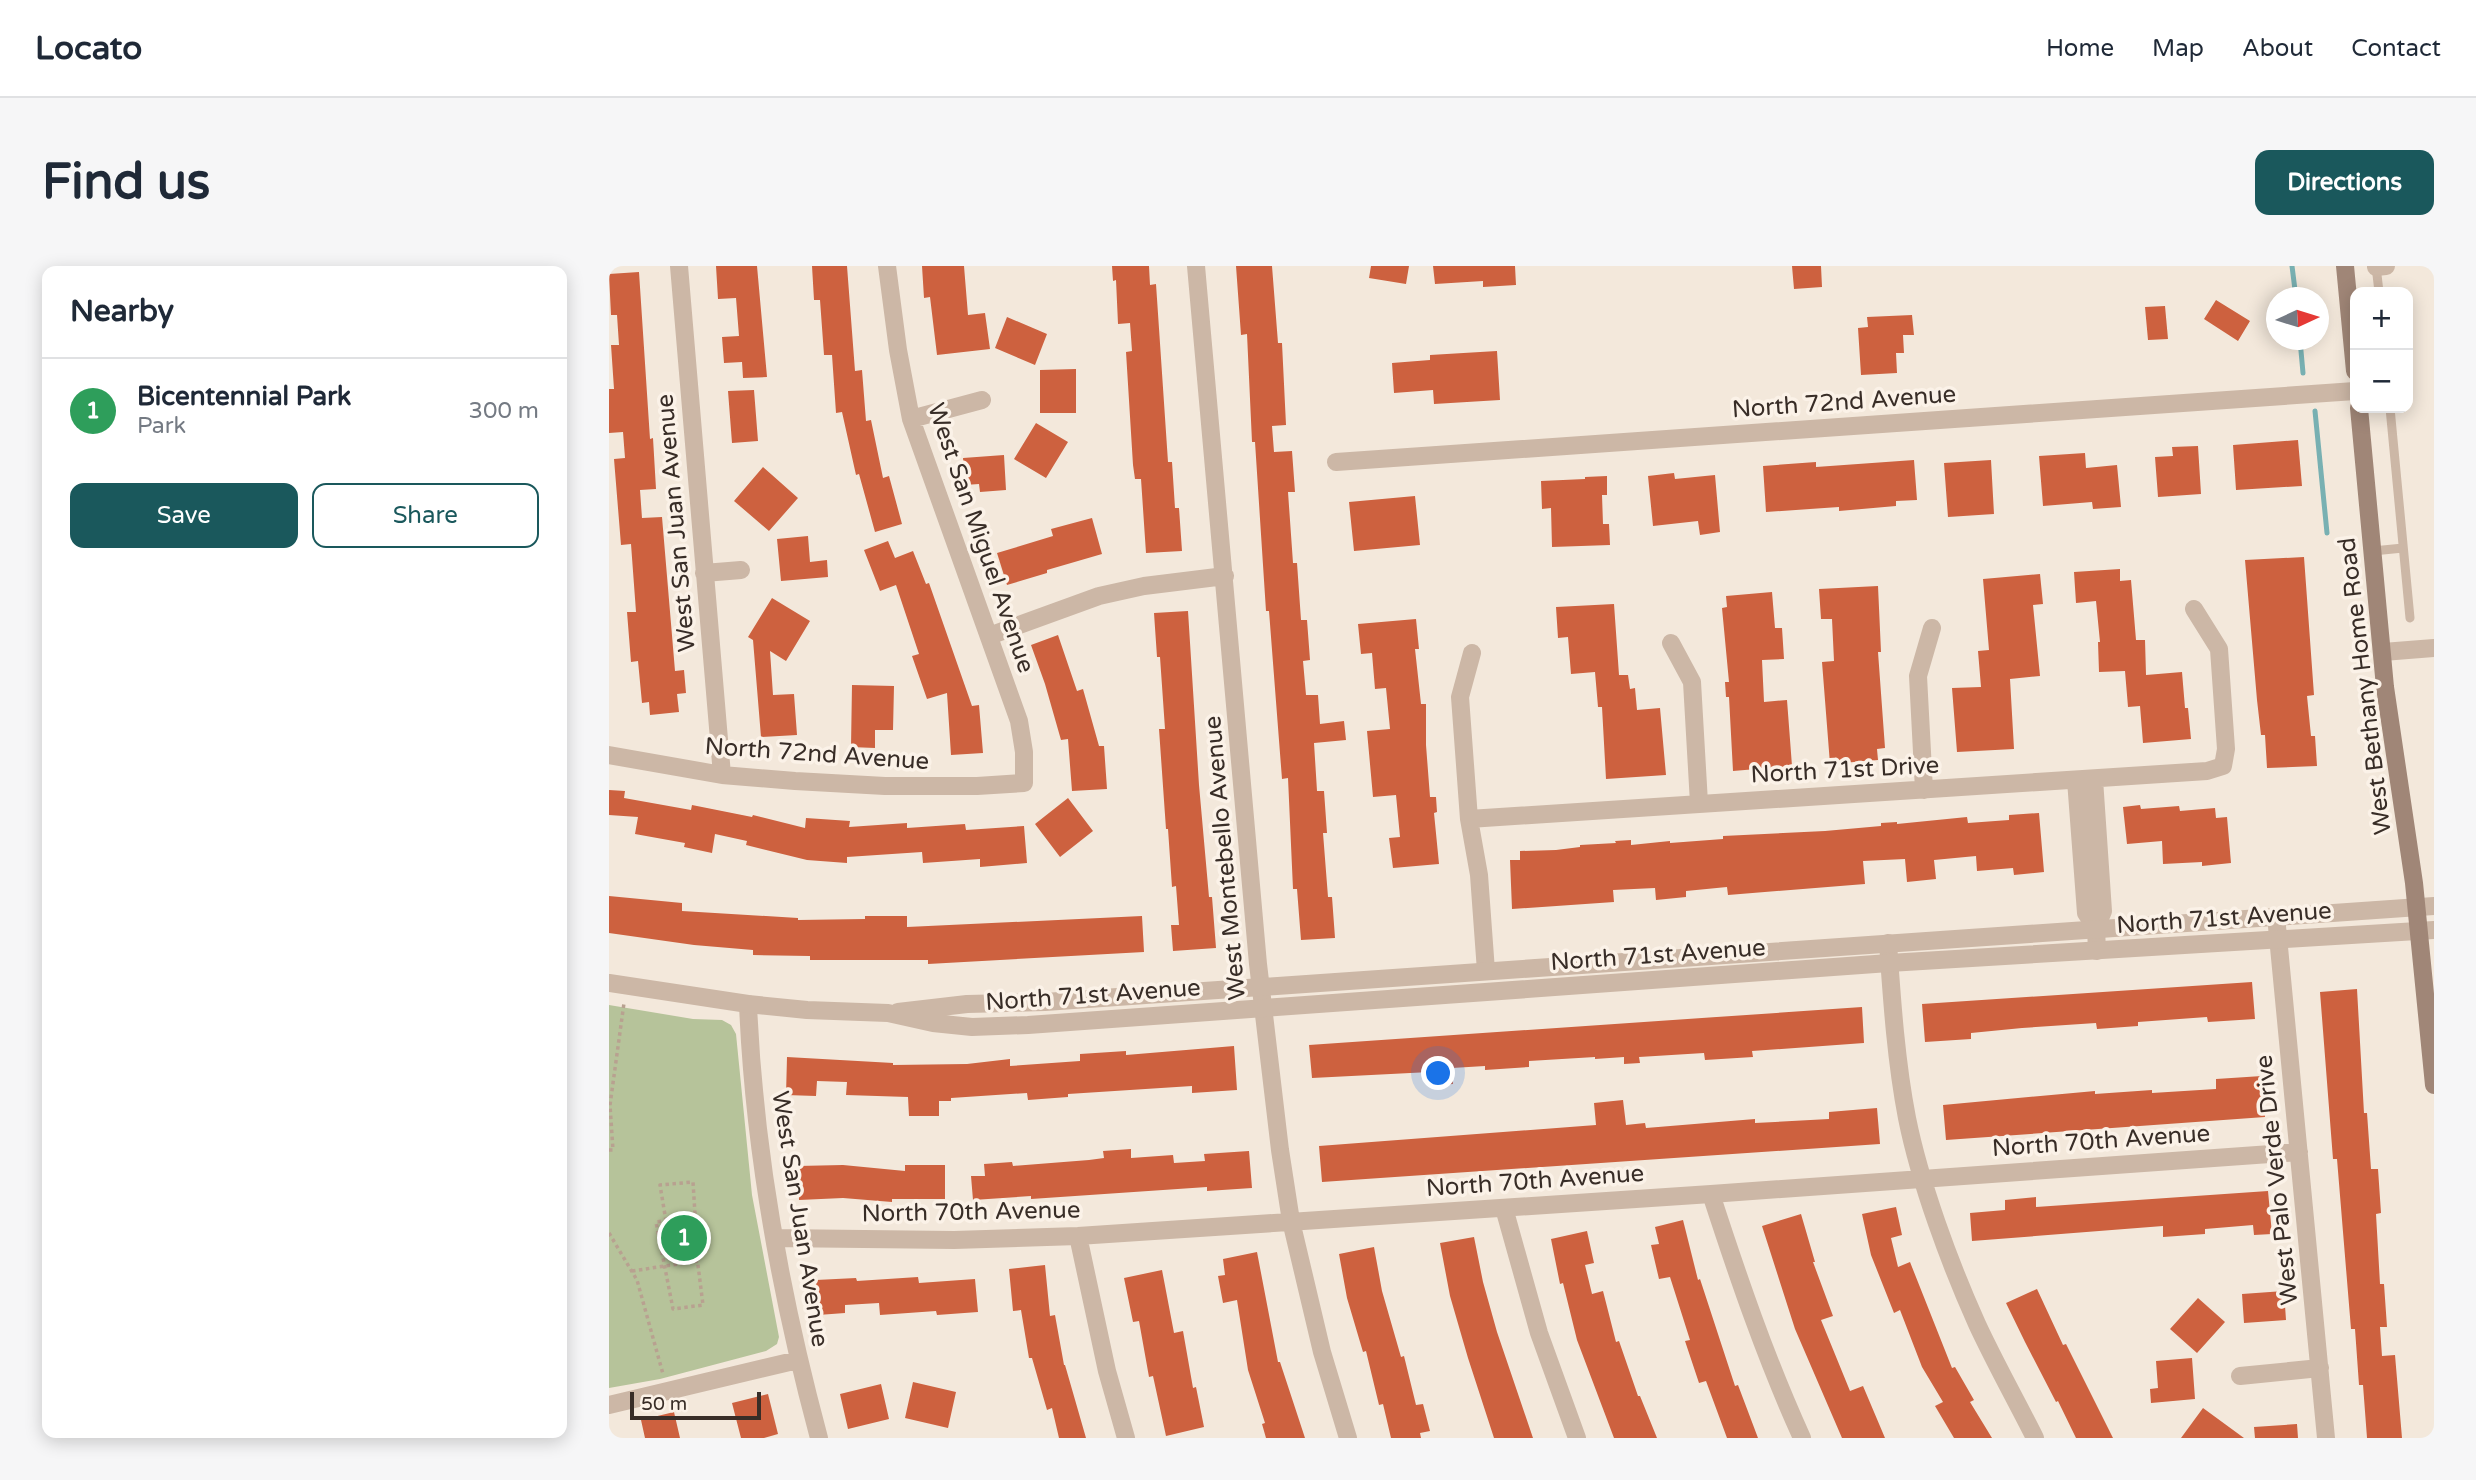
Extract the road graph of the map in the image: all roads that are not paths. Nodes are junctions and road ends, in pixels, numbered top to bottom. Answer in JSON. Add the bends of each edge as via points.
{"nodes":[{"id":1,"x":680,"y":266,"type":"edge"},
{"id":2,"x":887,"y":266,"type":"edge"},
{"id":3,"x":1196,"y":266,"type":"edge"},
{"id":4,"x":2345,"y":266,"type":"edge"},
{"id":5,"x":2376,"y":266,"type":"edge"},
{"id":6,"x":2386,"y":266,"type":"edge"},
{"id":7,"x":2378,"y":287,"type":"edge"},
{"id":8,"x":2353,"y":350,"type":"edge"},
{"id":9,"x":2350,"y":391,"type":"edge"},
{"id":10,"x":982,"y":400,"type":"dead end"},
{"id":11,"x":2359,"y":413,"type":"edge"},
{"id":12,"x":2390,"y":413,"type":"edge"},
{"id":13,"x":911,"y":419,"type":"junction"},
{"id":14,"x":1336,"y":462,"type":"dead end"},
{"id":15,"x":2403,"y":548,"type":"junction"},
{"id":16,"x":2373,"y":551,"type":"junction"},
{"id":17,"x":741,"y":570,"type":"dead end"},
{"id":18,"x":704,"y":573,"type":"junction"},
{"id":19,"x":1225,"y":576,"type":"junction"},
{"id":20,"x":2194,"y":609,"type":"dead end"},
{"id":21,"x":2410,"y":618,"type":"dead end"},
{"id":22,"x":1932,"y":628,"type":"dead end"},
{"id":23,"x":989,"y":636,"type":"junction"},
{"id":24,"x":1671,"y":643,"type":"dead end"},
{"id":25,"x":2434,"y":648,"type":"edge"},
{"id":26,"x":2383,"y":652,"type":"junction"},
{"id":27,"x":1472,"y":653,"type":"dead end"},
{"id":28,"x":609,"y":755,"type":"edge"},
{"id":29,"x":722,"y":775,"type":"junction"},
{"id":30,"x":2085,"y":779,"type":"junction"},
{"id":31,"x":1024,"y":783,"type":"joint"},
{"id":32,"x":1924,"y":790,"type":"junction"},
{"id":33,"x":1699,"y":803,"type":"junction"},
{"id":34,"x":1469,"y":819,"type":"junction"},
{"id":35,"x":2426,"y":907,"type":"edge"},
{"id":36,"x":2276,"y":916,"type":"junction"},
{"id":37,"x":2096,"y":928,"type":"junction"},
{"id":38,"x":2427,"y":930,"type":"edge"},
{"id":39,"x":2278,"y":939,"type":"junction"},
{"id":40,"x":1888,"y":943,"type":"junction"},
{"id":41,"x":2097,"y":950,"type":"junction"},
{"id":42,"x":1889,"y":963,"type":"junction"},
{"id":43,"x":1486,"y":971,"type":"junction"},
{"id":44,"x":618,"y":985,"type":"edge"},
{"id":45,"x":1260,"y":986,"type":"junction"},
{"id":46,"x":1487,"y":992,"type":"junction"},
{"id":47,"x":748,"y":1004,"type":"junction"},
{"id":48,"x":1263,"y":1007,"type":"junction"},
{"id":49,"x":888,"y":1013,"type":"junction"},
{"id":50,"x":2434,"y":1084,"type":"edge"},
{"id":51,"x":2299,"y":1152,"type":"junction"},
{"id":52,"x":1924,"y":1178,"type":"junction"},
{"id":53,"x":1711,"y":1194,"type":"junction"},
{"id":54,"x":1504,"y":1208,"type":"junction"},
{"id":55,"x":1291,"y":1221,"type":"junction"},
{"id":56,"x":1077,"y":1236,"type":"junction"},
{"id":57,"x":774,"y":1238,"type":"junction"},
{"id":58,"x":798,"y":1360,"type":"junction"},
{"id":59,"x":2320,"y":1368,"type":"junction"},
{"id":60,"x":2240,"y":1376,"type":"dead end"},
{"id":61,"x":609,"y":1405,"type":"edge"},
{"id":62,"x":819,"y":1438,"type":"edge"},
{"id":63,"x":1126,"y":1438,"type":"edge"},
{"id":64,"x":1348,"y":1438,"type":"edge"},
{"id":65,"x":1577,"y":1438,"type":"edge"},
{"id":66,"x":1802,"y":1438,"type":"edge"},
{"id":67,"x":2035,"y":1438,"type":"edge"},
{"id":68,"x":2326,"y":1438,"type":"edge"}],
"edges":[{"from":1,"to":18,"type":"street","name":"West San Juan Avenue"},
{"from":2,"to":13,"type":"street","name":"West San Miguel Avenue"},
{"from":3,"to":19,"type":"street","name":"West Montebello Avenue"},
{"from":4,"to":8,"type":"main road"},
{"from":5,"to":6,"type":"street"},
{"from":5,"to":7,"type":"lane"},
{"from":9,"to":14,"type":"street","name":"North 72nd Avenue"},
{"from":10,"to":13,"type":"street"},
{"from":11,"to":16,"type":"main road","name":"West Bethany Home Road"},
{"from":12,"to":15,"type":"lane"},
{"from":13,"to":23,"type":"street","name":"West San Miguel Avenue"},
{"from":15,"to":16,"type":"lane"},
{"from":15,"to":21,"type":"lane"},
{"from":16,"to":26,"type":"main road","name":"West Bethany Home Road"},
{"from":17,"to":18,"type":"street"},
{"from":18,"to":29,"type":"street","name":"West San Juan Avenue"},
{"from":19,"to":23,"type":"street","via":[[1098,596]]},
{"from":19,"to":45,"type":"street","name":"West Montebello Avenue"},
{"from":20,"to":30,"type":"street","name":"North 71st Drive","via":[[2219,649],[2226,750],[2223,766]]},
{"from":22,"to":32,"type":"street","via":[[1918,676]]},
{"from":23,"to":31,"type":"street","name":"West San Miguel Avenue","via":[[1019,721]]},
{"from":24,"to":33,"type":"street","via":[[1692,682]]},
{"from":25,"to":26,"type":"street"},
{"from":26,"to":35,"type":"main road","name":"West Bethany Home Road","via":[[2385,687]]},
{"from":27,"to":34,"type":"street","via":[[1460,697]]},
{"from":28,"to":29,"type":"street","name":"North 72nd Avenue"},
{"from":29,"to":31,"type":"street","name":"North 72nd Avenue","via":[[885,786]]},
{"from":30,"to":32,"type":"street","name":"North 71st Drive"},
{"from":30,"to":37,"type":"street","via":[[2091,866],[2103,911]]},
{"from":32,"to":33,"type":"street","name":"North 71st Drive"},
{"from":33,"to":34,"type":"street","name":"North 71st Drive"},
{"from":34,"to":43,"type":"street","via":[[1479,875]]},
{"from":35,"to":36,"type":"street","name":"North 71st Avenue"},
{"from":35,"to":38,"type":"main road","name":"West Bethany Home Road"},
{"from":36,"to":37,"type":"street","name":"North 71st Avenue"},
{"from":36,"to":39,"type":"street","name":"West Palo Verde Drive"},
{"from":37,"to":40,"type":"street","name":"North 71st Avenue"},
{"from":37,"to":41,"type":"street"},
{"from":38,"to":39,"type":"street","name":"North 71st Avenue"},
{"from":38,"to":50,"type":"main road","name":"West Bethany Home Road"},
{"from":39,"to":41,"type":"street","name":"North 71st Avenue"},
{"from":39,"to":51,"type":"street","name":"West Palo Verde Drive"},
{"from":40,"to":42,"type":"street"},
{"from":40,"to":43,"type":"street","name":"North 71st Avenue"},
{"from":41,"to":42,"type":"street","name":"North 71st Avenue"},
{"from":42,"to":46,"type":"street","name":"North 71st Avenue"},
{"from":42,"to":52,"type":"street","via":[[1904,1096]]},
{"from":43,"to":45,"type":"street","name":"North 71st Avenue"},
{"from":43,"to":46,"type":"street"},
{"from":44,"to":47,"type":"street","name":"North 71st Avenue"},
{"from":45,"to":48,"type":"street","name":"West Montebello Avenue"},
{"from":45,"to":49,"type":"street","name":"North 71st Avenue"},
{"from":46,"to":48,"type":"street","name":"North 71st Avenue"},
{"from":47,"to":49,"type":"street","name":"North 71st Avenue"},
{"from":47,"to":57,"type":"street","name":"West San Juan Avenue","via":[[757,1121]]},
{"from":48,"to":49,"type":"street","name":"North 71st Avenue","via":[[972,1027]]},
{"from":48,"to":55,"type":"street","name":"West Montebello Avenue"},
{"from":51,"to":52,"type":"street","name":"North 70th Avenue"},
{"from":51,"to":59,"type":"street","name":"West Palo Verde Drive"},
{"from":52,"to":53,"type":"street","name":"North 70th Avenue"},
{"from":52,"to":67,"type":"street","via":[[1977,1325]]},
{"from":53,"to":54,"type":"street","name":"North 70th Avenue"},
{"from":53,"to":66,"type":"street","via":[[1744,1298]]},
{"from":54,"to":55,"type":"street","name":"North 70th Avenue"},
{"from":54,"to":65,"type":"street","via":[[1539,1334]]},
{"from":55,"to":56,"type":"street","name":"North 70th Avenue"},
{"from":55,"to":64,"type":"street","name":"West Montebello Avenue"},
{"from":56,"to":57,"type":"street","name":"North 70th Avenue"},
{"from":56,"to":63,"type":"street"},
{"from":57,"to":58,"type":"street","name":"West San Juan Avenue"},
{"from":58,"to":61,"type":"street"},
{"from":58,"to":62,"type":"street","name":"West San Juan Avenue"},
{"from":59,"to":60,"type":"street"},
{"from":59,"to":68,"type":"street","name":"West Palo Verde Drive"}]}
